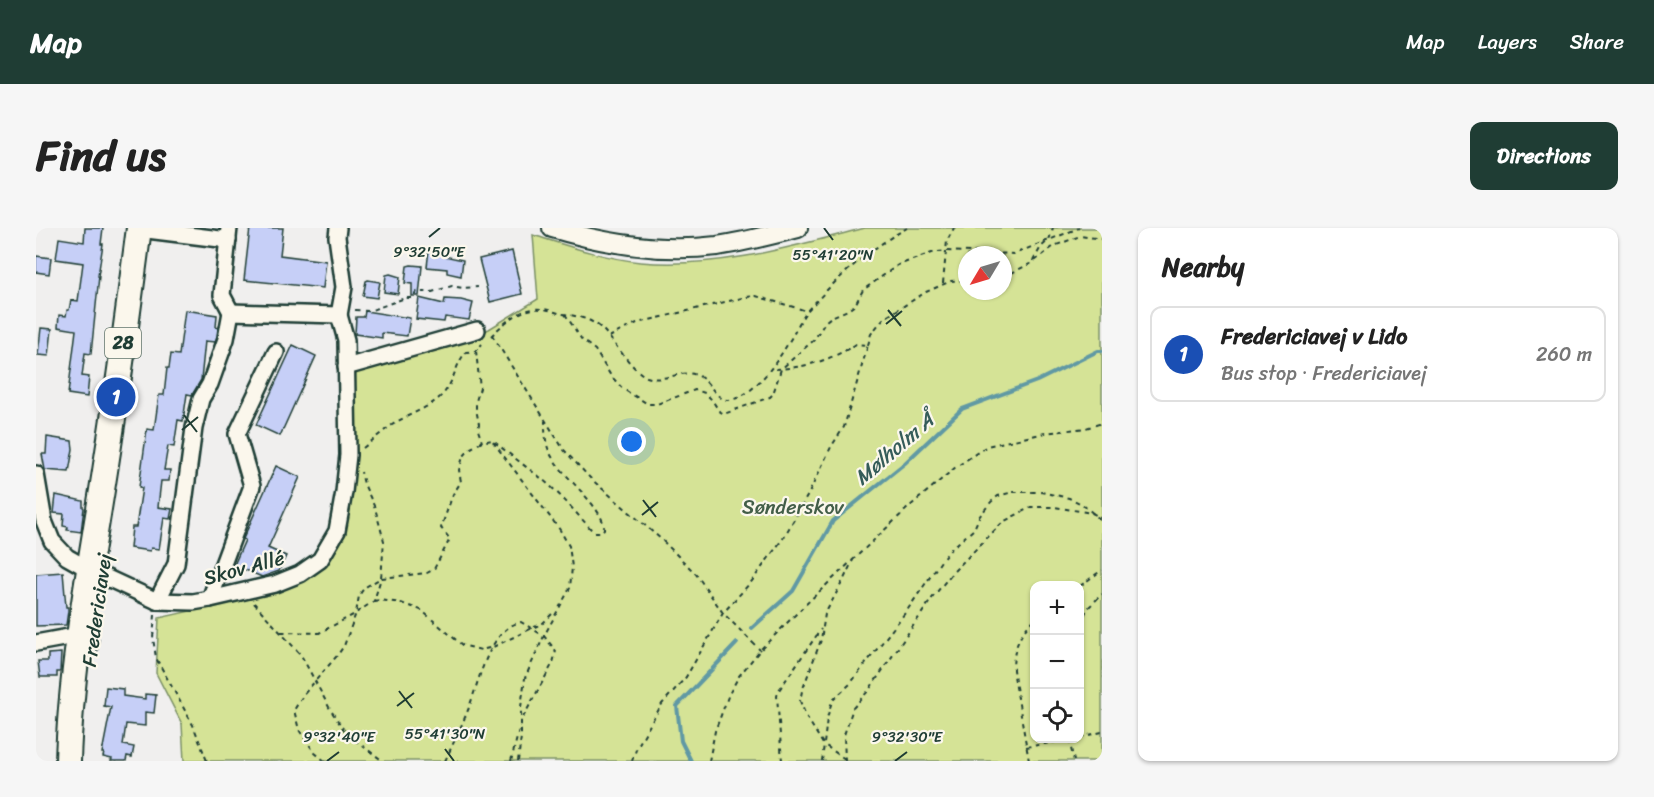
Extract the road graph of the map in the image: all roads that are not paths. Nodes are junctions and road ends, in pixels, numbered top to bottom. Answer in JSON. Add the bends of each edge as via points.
{"nodes":[{"id":1,"x":139,"y":228,"type":"edge"},
{"id":2,"x":338,"y":228,"type":"edge"},
{"id":3,"x":552,"y":228,"type":"edge"},
{"id":4,"x":798,"y":228,"type":"edge"},
{"id":5,"x":228,"y":234,"type":"edge"},
{"id":6,"x":340,"y":311,"type":"junction"},
{"id":7,"x":231,"y":312,"type":"junction"},
{"id":8,"x":477,"y":330,"type":"dead end"},
{"id":9,"x":276,"y":352,"type":"dead end"},
{"id":10,"x":346,"y":367,"type":"junction"},
{"id":11,"x":36,"y":474,"type":"edge"},
{"id":12,"x":96,"y":573,"type":"junction"},
{"id":13,"x":210,"y":599,"type":"junction"},
{"id":14,"x":157,"y":601,"type":"junction"},
{"id":15,"x":80,"y":635,"type":"junction"},
{"id":16,"x":36,"y":644,"type":"edge"},
{"id":17,"x":69,"y":761,"type":"edge"}],
"edges":[{"from":1,"to":5,"type":"street","name":"Fredericiavej"},
{"from":1,"to":12,"type":"main road","name":"Fredericiavej","number":"28","via":[[108,457],[110,504]]},
{"from":2,"to":6,"type":"street","via":[[344,287]]},
{"from":3,"to":4,"type":"street","via":[[626,246],[674,248],[716,246]]},
{"from":5,"to":7,"type":"street","name":"Fredericiavej","via":[[222,295]]},
{"from":6,"to":7,"type":"street"},
{"from":6,"to":10,"type":"street","name":"Skov Allé"},
{"from":7,"to":14,"type":"street","via":[[226,339],[201,399],[194,428],[176,564]]},
{"from":8,"to":10,"type":"street"},
{"from":9,"to":13,"type":"street","via":[[237,434],[252,486]]},
{"from":10,"to":13,"type":"street","name":"Skov Allé","via":[[348,455],[344,492],[337,531],[321,560],[275,584]]},
{"from":11,"to":12,"type":"street","name":"Skov Allé","via":[[44,521],[52,541],[67,557]]},
{"from":12,"to":14,"type":"street","name":"Skov Allé"},
{"from":12,"to":15,"type":"main road","name":"Fredericiavej","number":"28"},
{"from":12,"to":17,"type":"main road","name":"Fredericiavej","number":"28","via":[[81,722]]},
{"from":13,"to":14,"type":"street","name":"Skov Allé","via":[[193,603]]},
{"from":15,"to":16,"type":"street"},
{"from":15,"to":17,"type":"main road","name":"Fredericiavej","number":"28","via":[[69,720]]}]}
